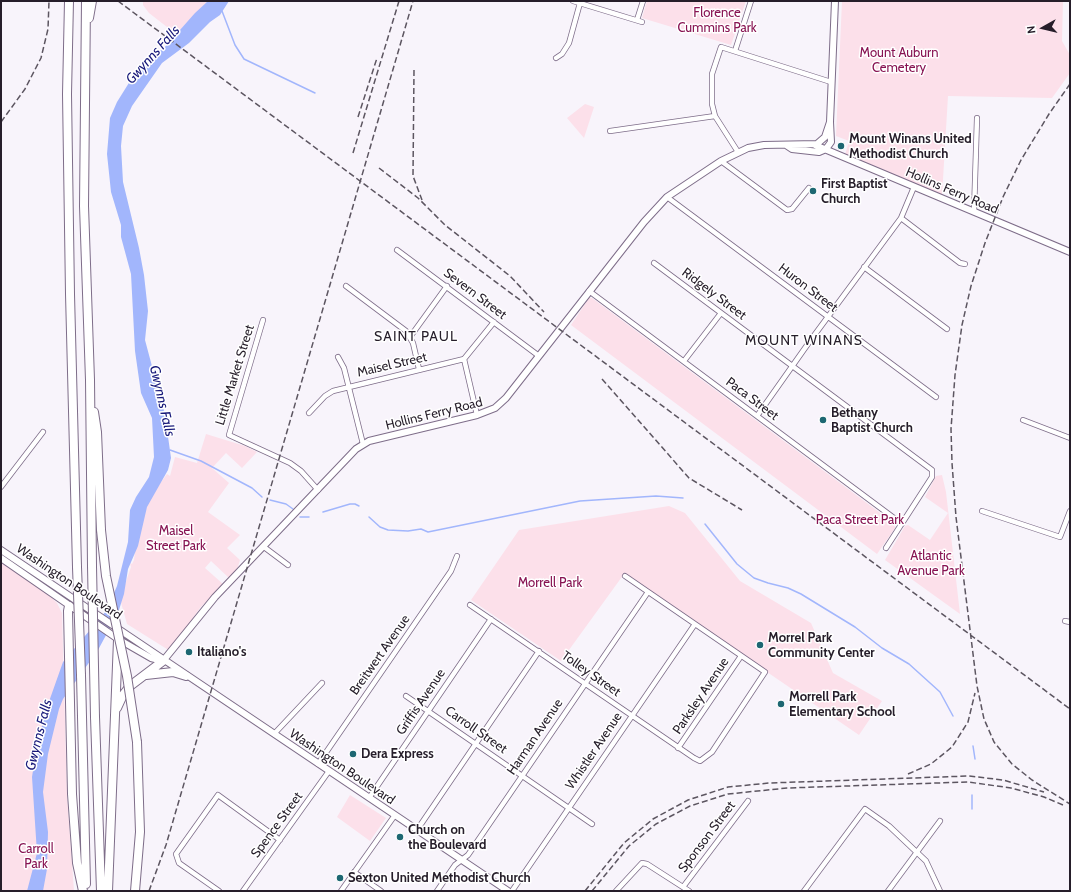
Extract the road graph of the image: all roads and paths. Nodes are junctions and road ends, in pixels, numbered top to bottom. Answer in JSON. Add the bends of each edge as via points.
{"nodes":[{"id":1,"x":68,"y":1,"type":"edge"},
{"id":2,"x":86,"y":1,"type":"edge"},
{"id":3,"x":92,"y":1,"type":"edge"},
{"id":4,"x":573,"y":1,"type":"edge"},
{"id":5,"x":643,"y":1,"type":"edge"},
{"id":6,"x":751,"y":1,"type":"edge"},
{"id":7,"x":835,"y":1,"type":"edge"},
{"id":8,"x":580,"y":3,"type":"junction"},
{"id":9,"x":84,"y":38,"type":"junction"},
{"id":10,"x":735,"y":51,"type":"junction"},
{"id":11,"x":556,"y":58,"type":"dead end"},
{"id":12,"x":831,"y":82,"type":"junction"},
{"id":13,"x":715,"y":116,"type":"junction"},
{"id":14,"x":977,"y":118,"type":"dead end"},
{"id":15,"x":830,"y":122,"type":"junction"},
{"id":16,"x":610,"y":131,"type":"dead end"},
{"id":17,"x":817,"y":144,"type":"junction"},
{"id":18,"x":786,"y":145,"type":"junction"},
{"id":19,"x":825,"y":150,"type":"junction"},
{"id":20,"x":738,"y":152,"type":"junction"},
{"id":21,"x":721,"y":160,"type":"junction"},
{"id":22,"x":914,"y":187,"type":"junction"},
{"id":23,"x":809,"y":188,"type":"dead end"},
{"id":24,"x":667,"y":197,"type":"junction"},
{"id":25,"x":974,"y":212,"type":"junction"},
{"id":26,"x":901,"y":218,"type":"junction"},
{"id":27,"x":397,"y":250,"type":"dead end"},
{"id":28,"x":1070,"y":252,"type":"edge"},
{"id":29,"x":654,"y":263,"type":"dead end"},
{"id":30,"x":965,"y":264,"type":"dead end"},
{"id":31,"x":864,"y":267,"type":"junction"},
{"id":32,"x":346,"y":286,"type":"dead end"},
{"id":33,"x":447,"y":286,"type":"junction"},
{"id":34,"x":589,"y":291,"type":"junction"},
{"id":35,"x":721,"y":313,"type":"junction"},
{"id":36,"x":828,"y":316,"type":"junction"},
{"id":37,"x":263,"y":320,"type":"dead end"},
{"id":38,"x":494,"y":322,"type":"junction"},
{"id":39,"x":947,"y":328,"type":"dead end"},
{"id":40,"x":410,"y":336,"type":"junction"},
{"id":41,"x":539,"y":356,"type":"junction"},
{"id":42,"x":338,"y":357,"type":"dead end"},
{"id":43,"x":464,"y":359,"type":"junction"},
{"id":44,"x":684,"y":361,"type":"junction"},
{"id":45,"x":793,"y":367,"type":"junction"},
{"id":46,"x":419,"y":370,"type":"junction"},
{"id":47,"x":90,"y":380,"type":"junction"},
{"id":48,"x":350,"y":387,"type":"junction"},
{"id":49,"x":936,"y":397,"type":"dead end"},
{"id":50,"x":309,"y":413,"type":"dead end"},
{"id":51,"x":477,"y":415,"type":"junction"},
{"id":52,"x":757,"y":416,"type":"junction"},
{"id":53,"x":1023,"y":420,"type":"dead end"},
{"id":54,"x":43,"y":432,"type":"dead end"},
{"id":55,"x":1070,"y":438,"type":"edge"},
{"id":56,"x":362,"y":444,"type":"junction"},
{"id":57,"x":1,"y":487,"type":"edge"},
{"id":58,"x":318,"y":490,"type":"junction"},
{"id":59,"x":982,"y":511,"type":"dead end"},
{"id":60,"x":1070,"y":511,"type":"edge"},
{"id":61,"x":902,"y":524,"type":"junction"},
{"id":62,"x":264,"y":547,"type":"junction"},
{"id":63,"x":886,"y":548,"type":"dead end"},
{"id":64,"x":1,"y":550,"type":"edge"},
{"id":65,"x":457,"y":556,"type":"dead end"},
{"id":66,"x":1,"y":558,"type":"edge"},
{"id":67,"x":288,"y":565,"type":"dead end"},
{"id":68,"x":625,"y":576,"type":"dead end"},
{"id":69,"x":648,"y":592,"type":"junction"},
{"id":70,"x":71,"y":602,"type":"junction"},
{"id":71,"x":470,"y":605,"type":"dead end"},
{"id":72,"x":491,"y":618,"type":"junction"},
{"id":73,"x":694,"y":624,"type":"junction"},
{"id":74,"x":117,"y":627,"type":"junction"},
{"id":75,"x":116,"y":637,"type":"junction"},
{"id":76,"x":539,"y":652,"type":"junction"},
{"id":77,"x":741,"y":656,"type":"junction"},
{"id":78,"x":164,"y":661,"type":"junction"},
{"id":79,"x":143,"y":675,"type":"junction"},
{"id":80,"x":186,"y":676,"type":"junction"},
{"id":81,"x":322,"y":683,"type":"dead end"},
{"id":82,"x":585,"y":684,"type":"junction"},
{"id":83,"x":406,"y":696,"type":"dead end"},
{"id":84,"x":428,"y":711,"type":"junction"},
{"id":85,"x":632,"y":716,"type":"junction"},
{"id":86,"x":115,"y":719,"type":"junction"},
{"id":87,"x":274,"y":734,"type":"junction"},
{"id":88,"x":476,"y":744,"type":"junction"},
{"id":89,"x":678,"y":748,"type":"junction"},
{"id":90,"x":318,"y":764,"type":"junction"},
{"id":91,"x":329,"y":771,"type":"junction"},
{"id":92,"x":522,"y":776,"type":"junction"},
{"id":93,"x":368,"y":798,"type":"junction"},
{"id":94,"x":748,"y":801,"type":"dead end"},
{"id":95,"x":569,"y":808,"type":"junction"},
{"id":96,"x":395,"y":815,"type":"junction"},
{"id":97,"x":940,"y":821,"type":"dead end"},
{"id":98,"x":592,"y":824,"type":"dead end"},
{"id":99,"x":417,"y":830,"type":"junction"},
{"id":100,"x":280,"y":840,"type":"junction"},
{"id":101,"x":917,"y":852,"type":"junction"},
{"id":102,"x":463,"y":860,"type":"junction"},
{"id":103,"x":354,"y":872,"type":"junction"},
{"id":104,"x":683,"y":887,"type":"junction"},
{"id":105,"x":82,"y":891,"type":"edge"},
{"id":106,"x":86,"y":891,"type":"edge"},
{"id":107,"x":101,"y":891,"type":"edge"},
{"id":108,"x":108,"y":891,"type":"edge"},
{"id":109,"x":135,"y":891,"type":"edge"},
{"id":110,"x":219,"y":891,"type":"edge"},
{"id":111,"x":243,"y":891,"type":"edge"},
{"id":112,"x":341,"y":891,"type":"edge"},
{"id":113,"x":381,"y":891,"type":"edge"},
{"id":114,"x":436,"y":891,"type":"edge"},
{"id":115,"x":508,"y":891,"type":"edge"},
{"id":116,"x":512,"y":891,"type":"edge"},
{"id":117,"x":616,"y":891,"type":"edge"},
{"id":118,"x":690,"y":891,"type":"edge"},
{"id":119,"x":804,"y":891,"type":"edge"},
{"id":120,"x":888,"y":891,"type":"edge"},
{"id":121,"x":940,"y":891,"type":"edge"}],
"edges":[{"from":1,"to":106,"type":"highway","bridge":true,"via":[[70,294]]},
{"from":2,"to":9,"type":"highway"},
{"from":3,"to":9,"type":"highway"},
{"from":4,"to":8,"type":"street"},
{"from":5,"to":8,"type":"street","via":[[639,21]]},
{"from":6,"to":10,"type":"street"},
{"from":7,"to":12,"type":"street"},
{"from":8,"to":11,"type":"street","via":[[569,43]]},
{"from":9,"to":47,"type":"highway","via":[[84,206]]},
{"from":10,"to":12,"type":"street"},
{"from":10,"to":13,"type":"street","via":[[721,47],[710,83]]},
{"from":12,"to":15,"type":"street"},
{"from":13,"to":16,"type":"street"},
{"from":13,"to":20,"type":"street"},
{"from":14,"to":25,"type":"street"},
{"from":15,"to":17,"type":"street","via":[[826,135]]},
{"from":15,"to":19,"type":"street","via":[[831,140]]},
{"from":17,"to":18,"type":"street","name":"Hollins Ferry Road"},
{"from":17,"to":19,"type":"street","name":"Hollins Ferry Road"},
{"from":18,"to":19,"type":"street","name":"Hollins Ferry Road","via":[[792,149],[814,152]]},
{"from":18,"to":20,"type":"street","name":"Hollins Ferry Road","via":[[759,145]]},
{"from":19,"to":22,"type":"street","name":"Hollins Ferry Road"},
{"from":20,"to":21,"type":"street","name":"Hollins Ferry Road"},
{"from":21,"to":23,"type":"street","via":[[790,210]]},
{"from":21,"to":24,"type":"street","name":"Hollins Ferry Road"},
{"from":22,"to":25,"type":"street","name":"Hollins Ferry Road"},
{"from":22,"to":26,"type":"street"},
{"from":24,"to":34,"type":"street","name":"Hollins Ferry Road"},
{"from":24,"to":36,"type":"street","name":"Huron Street"},
{"from":25,"to":28,"type":"street","name":"Hollins Ferry Road"},
{"from":26,"to":30,"type":"street","via":[[960,263]]},
{"from":26,"to":31,"type":"street"},
{"from":27,"to":33,"type":"street","name":"Severn Street"},
{"from":29,"to":35,"type":"street","name":"Ridgely Street"},
{"from":31,"to":36,"type":"street"},
{"from":31,"to":39,"type":"street"},
{"from":32,"to":40,"type":"street"},
{"from":33,"to":38,"type":"street","name":"Severn Street"},
{"from":33,"to":40,"type":"street"},
{"from":34,"to":41,"type":"street","name":"Hollins Ferry Road"},
{"from":34,"to":44,"type":"street","name":"Paca Street"},
{"from":35,"to":44,"type":"street"},
{"from":35,"to":45,"type":"street","name":"Ridgely Street"},
{"from":36,"to":45,"type":"street"},
{"from":36,"to":49,"type":"street","name":"Huron Street"},
{"from":37,"to":58,"type":"street","name":"Little Market Street","via":[[229,435],[290,462]]},
{"from":38,"to":41,"type":"street","name":"Severn Street"},
{"from":38,"to":43,"type":"street"},
{"from":40,"to":46,"type":"street"},
{"from":41,"to":51,"type":"street","name":"Hollins Ferry Road","via":[[501,404],[489,412]]},
{"from":42,"to":48,"type":"street"},
{"from":43,"to":46,"type":"street","name":"Maisel Street"},
{"from":43,"to":51,"type":"street"},
{"from":44,"to":52,"type":"street","name":"Paca Street"},
{"from":45,"to":52,"type":"street"},
{"from":45,"to":61,"type":"street","name":"Ridgely Street","via":[[933,472]]},
{"from":46,"to":48,"type":"street","name":"Maisel Street"},
{"from":47,"to":107,"type":"highway","bridge":true,"via":[[95,717]]},
{"from":47,"to":109,"type":"highway","bridge":true,"via":[[97,432],[101,530],[137,742],[140,832]]},
{"from":48,"to":50,"type":"street","name":"Maisel Street","via":[[329,393]]},
{"from":48,"to":56,"type":"street"},
{"from":51,"to":56,"type":"street","name":"Hollins Ferry Road"},
{"from":52,"to":61,"type":"street","name":"Paca Street"},
{"from":53,"to":55,"type":"street"},
{"from":54,"to":57,"type":"street"},
{"from":56,"to":58,"type":"street"},
{"from":58,"to":62,"type":"street"},
{"from":59,"to":60,"type":"street","via":[[1060,538]]},
{"from":61,"to":63,"type":"street"},
{"from":62,"to":67,"type":"street"},
{"from":62,"to":78,"type":"street","via":[[215,597]]},
{"from":64,"to":70,"type":"street","name":"Washington Boulevard"},
{"from":65,"to":90,"type":"street","name":"Breitwert Avenue","via":[[451,571]]},
{"from":66,"to":70,"type":"street","name":"Washington Boulevard"},
{"from":68,"to":69,"type":"street"},
{"from":69,"to":73,"type":"street"},
{"from":69,"to":82,"type":"street","name":"Harman Avenue"},
{"from":70,"to":74,"type":"street","name":"Washington Boulevard","via":[[92,610]]},
{"from":70,"to":75,"type":"street","name":"Washington Boulevard","via":[[89,620]]},
{"from":70,"to":105,"type":"highway","via":[[68,639],[72,806]]},
{"from":71,"to":72,"type":"street","name":"Tolley Street"},
{"from":72,"to":76,"type":"street","name":"Tolley Street"},
{"from":72,"to":84,"type":"street","name":"Griffis Avenue"},
{"from":73,"to":77,"type":"street"},
{"from":73,"to":85,"type":"street","name":"Whistler Avenue"},
{"from":74,"to":75,"type":"highway"},
{"from":74,"to":78,"type":"street","name":"Washington Boulevard"},
{"from":75,"to":78,"type":"street","name":"Washington Boulevard","via":[[151,658]]},
{"from":75,"to":86,"type":"highway"},
{"from":76,"to":82,"type":"street","name":"Tolley Street"},
{"from":76,"to":88,"type":"street"},
{"from":77,"to":89,"type":"street","name":"Parksley Avenue"},
{"from":77,"to":89,"type":"street","name":"Tolley Street","via":[[765,672],[712,752],[700,761]]},
{"from":78,"to":79,"type":"highway"},
{"from":78,"to":80,"type":"street","name":"Washington Boulevard"},
{"from":79,"to":80,"type":"highway","via":[[163,672]]},
{"from":79,"to":86,"type":"highway","via":[[123,695]]},
{"from":80,"to":87,"type":"street","name":"Washington Boulevard"},
{"from":81,"to":87,"type":"street"},
{"from":82,"to":85,"type":"street","name":"Tolley Street"},
{"from":82,"to":92,"type":"street","name":"Harman Avenue"},
{"from":83,"to":84,"type":"street","name":"Carroll Street"},
{"from":84,"to":88,"type":"street","name":"Carroll Street"},
{"from":84,"to":93,"type":"street","name":"Griffis Avenue"},
{"from":85,"to":89,"type":"street","name":"Tolley Street"},
{"from":85,"to":95,"type":"street","name":"Whistler Avenue"},
{"from":86,"to":108,"type":"highway"},
{"from":87,"to":90,"type":"street","name":"Washington Boulevard"},
{"from":88,"to":92,"type":"street","name":"Carroll Street"},
{"from":88,"to":99,"type":"street"},
{"from":90,"to":91,"type":"street","name":"Washington Boulevard"},
{"from":91,"to":93,"type":"street","name":"Washington Boulevard"},
{"from":91,"to":100,"type":"street","name":"Spence Street"},
{"from":92,"to":95,"type":"street","name":"Carroll Street"},
{"from":92,"to":102,"type":"street","name":"Harman Avenue"},
{"from":93,"to":96,"type":"street","name":"Washington Boulevard"},
{"from":94,"to":104,"type":"street","name":"Sponson Street"},
{"from":95,"to":98,"type":"street","name":"Carroll Street"},
{"from":95,"to":116,"type":"street","name":"Whistler Avenue"},
{"from":96,"to":99,"type":"street","name":"Washington Boulevard"},
{"from":96,"to":103,"type":"street"},
{"from":97,"to":101,"type":"street"},
{"from":99,"to":102,"type":"street","name":"Washington Boulevard"},
{"from":100,"to":110,"type":"street","via":[[218,795],[176,857],[179,863]]},
{"from":100,"to":111,"type":"street","name":"Spence Street"},
{"from":101,"to":119,"type":"street","via":[[889,826],[865,809]]},
{"from":101,"to":120,"type":"street"},
{"from":101,"to":121,"type":"street","via":[[929,865]]},
{"from":102,"to":114,"type":"street","name":"Harman Avenue","via":[[455,865]]},
{"from":102,"to":115,"type":"street","name":"Washington Boulevard"},
{"from":103,"to":112,"type":"street"},
{"from":103,"to":113,"type":"street"},
{"from":104,"to":117,"type":"street","via":[[642,863]]},
{"from":104,"to":118,"type":"street"}]}
